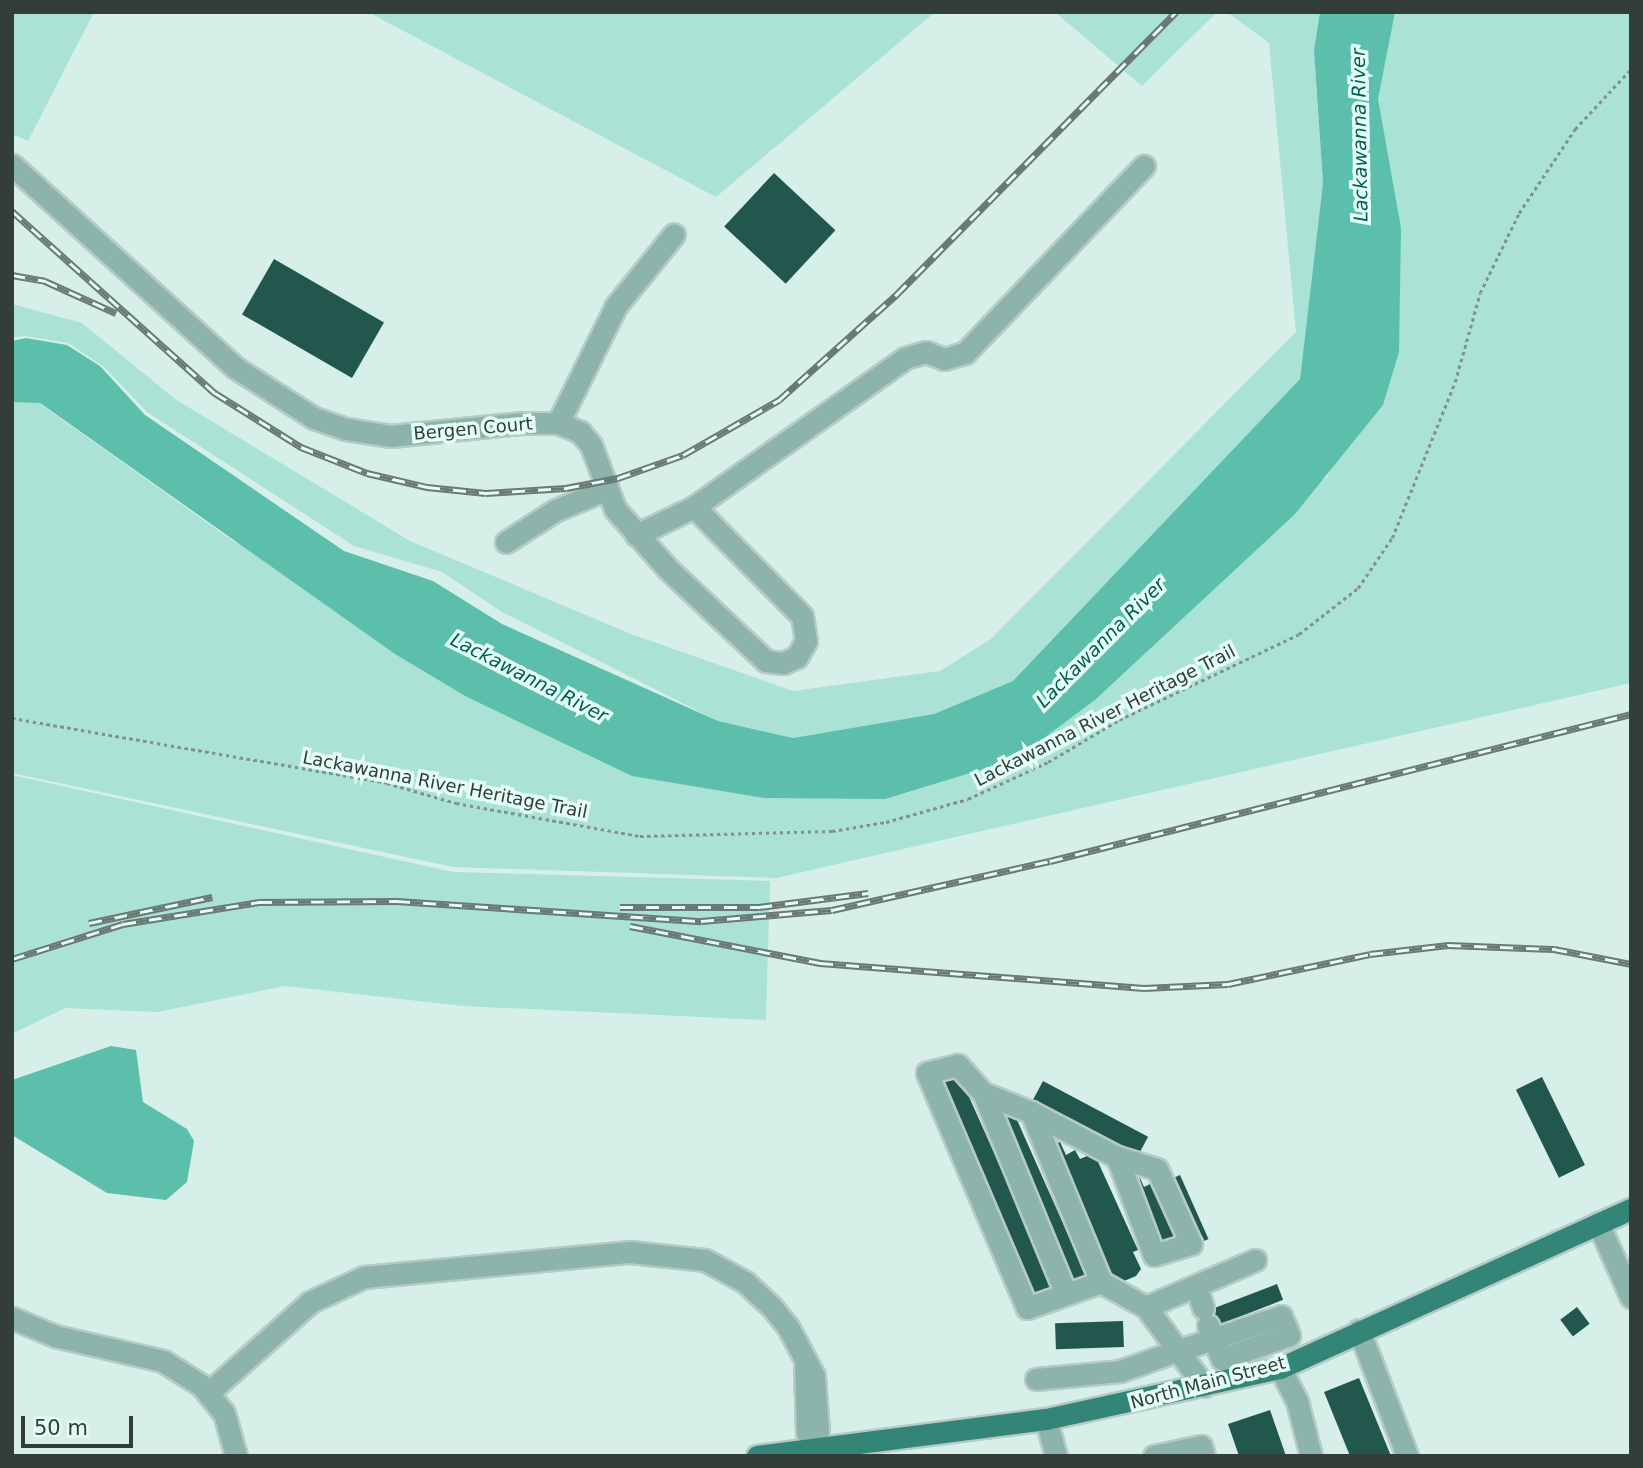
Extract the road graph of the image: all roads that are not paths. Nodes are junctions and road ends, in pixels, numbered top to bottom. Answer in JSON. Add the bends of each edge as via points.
{"nodes":[{"id":1,"x":12,"y":165,"type":"edge"},
{"id":2,"x":1144,"y":166,"type":"dead end"},
{"id":3,"x":674,"y":234,"type":"dead end"},
{"id":4,"x":558,"y":424,"type":"junction"},
{"id":5,"x":607,"y":489,"type":"junction"},
{"id":6,"x":694,"y":507,"type":"junction"},
{"id":7,"x":636,"y":535,"type":"junction"},
{"id":8,"x":506,"y":542,"type":"dead end"},
{"id":9,"x":983,"y":1093,"type":"junction"},
{"id":10,"x":1031,"y":1112,"type":"junction"},
{"id":11,"x":1117,"y":1157,"type":"junction"},
{"id":12,"x":1631,"y":1209,"type":"edge"},
{"id":13,"x":1598,"y":1223,"type":"junction"},
{"id":14,"x":1623,"y":1258,"type":"edge"},
{"id":15,"x":1255,"y":1260,"type":"dead end"},
{"id":16,"x":1101,"y":1282,"type":"junction"},
{"id":17,"x":1196,"y":1286,"type":"junction"},
{"id":18,"x":1066,"y":1294,"type":"junction"},
{"id":19,"x":1631,"y":1297,"type":"edge"},
{"id":20,"x":1146,"y":1307,"type":"junction"},
{"id":21,"x":12,"y":1318,"type":"edge"},
{"id":22,"x":1208,"y":1324,"type":"junction"},
{"id":23,"x":1239,"y":1330,"type":"junction"},
{"id":24,"x":1359,"y":1330,"type":"junction"},
{"id":25,"x":1179,"y":1350,"type":"junction"},
{"id":26,"x":1246,"y":1350,"type":"junction"},
{"id":27,"x":1280,"y":1368,"type":"junction"},
{"id":28,"x":1036,"y":1379,"type":"dead end"},
{"id":29,"x":1204,"y":1385,"type":"junction"},
{"id":30,"x":208,"y":1393,"type":"junction"},
{"id":31,"x":1046,"y":1419,"type":"junction"},
{"id":32,"x":814,"y":1443,"type":"junction"},
{"id":33,"x":236,"y":1456,"type":"edge"},
{"id":34,"x":757,"y":1456,"type":"edge"},
{"id":35,"x":1056,"y":1456,"type":"edge"},
{"id":36,"x":1154,"y":1456,"type":"edge"},
{"id":37,"x":1204,"y":1456,"type":"edge"},
{"id":38,"x":1311,"y":1456,"type":"edge"},
{"id":39,"x":1407,"y":1456,"type":"edge"}],
"edges":[{"from":1,"to":4,"type":"lane","name":"Bergen Court","via":[[228,361],[314,418],[391,436]]},
{"from":2,"to":6,"type":"lane","via":[[965,353],[944,359],[926,352],[905,358]]},
{"from":3,"to":4,"type":"lane","via":[[616,306]]},
{"from":4,"to":5,"type":"lane","name":"Bergen Court","via":[[580,432],[591,444]]},
{"from":5,"to":7,"type":"lane","name":"Bergen Court","via":[[615,509]]},
{"from":5,"to":8,"type":"lane","via":[[556,510]]},
{"from":6,"to":7,"type":"lane"},
{"from":6,"to":7,"type":"lane","name":"Bergen Court","via":[[802,616],[806,641],[797,657],[783,663],[766,661]]},
{"from":9,"to":10,"type":"lane"},
{"from":9,"to":18,"type":"lane"},
{"from":9,"to":18,"type":"lane","via":[[958,1065],[927,1073],[1027,1308]]},
{"from":10,"to":11,"type":"lane"},
{"from":10,"to":16,"type":"lane"},
{"from":11,"to":11,"type":"lane","via":[[1157,1169],[1191,1244],[1154,1255]]},
{"from":12,"to":13,"type":"main road","name":"North Main Street"},
{"from":13,"to":14,"type":"lane"},
{"from":13,"to":24,"type":"main road","name":"North Main Street"},
{"from":14,"to":19,"type":"lane"},
{"from":15,"to":17,"type":"lane"},
{"from":16,"to":18,"type":"lane"},
{"from":16,"to":20,"type":"lane"},
{"from":17,"to":20,"type":"lane"},
{"from":17,"to":22,"type":"lane"},
{"from":20,"to":25,"type":"lane"},
{"from":21,"to":30,"type":"lane","via":[[55,1336],[163,1362]]},
{"from":22,"to":23,"type":"lane"},
{"from":22,"to":25,"type":"lane"},
{"from":22,"to":26,"type":"lane","via":[[1222,1359]]},
{"from":23,"to":26,"type":"lane"},
{"from":23,"to":26,"type":"lane","via":[[1266,1332]]},
{"from":24,"to":27,"type":"main road","name":"North Main Street"},
{"from":24,"to":39,"type":"lane"},
{"from":25,"to":28,"type":"lane","via":[[1121,1371]]},
{"from":25,"to":29,"type":"lane"},
{"from":27,"to":29,"type":"main road","name":"North Main Street"},
{"from":27,"to":38,"type":"lane","via":[[1297,1401]]},
{"from":29,"to":31,"type":"main road","name":"North Main Street"},
{"from":30,"to":32,"type":"lane","via":[[310,1302],[364,1277],[631,1252],[705,1260],[745,1282],[788,1327],[805,1367],[807,1433]]},
{"from":30,"to":33,"type":"lane","via":[[224,1413]]},
{"from":31,"to":32,"type":"main road","name":"North Main Street"},
{"from":31,"to":35,"type":"lane"},
{"from":32,"to":34,"type":"main road","name":"North Main Street"},
{"from":36,"to":37,"type":"lane","via":[[1201,1446]]}]}
